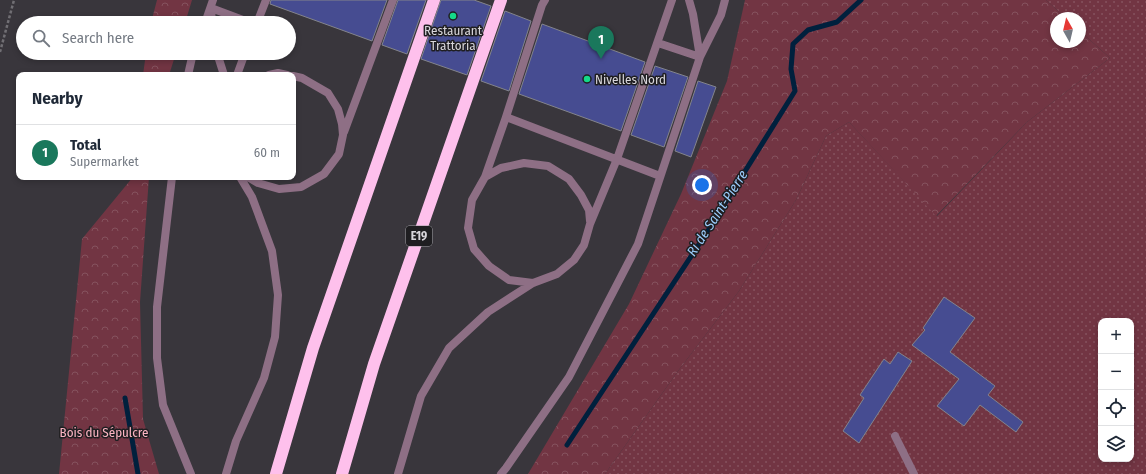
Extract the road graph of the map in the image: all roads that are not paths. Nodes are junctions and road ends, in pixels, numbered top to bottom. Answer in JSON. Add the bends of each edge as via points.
{"nodes":[{"id":1,"x":266,"y":0,"type":"edge"},
{"id":2,"x":393,"y":0,"type":"edge"},
{"id":3,"x":434,"y":0,"type":"edge"},
{"id":4,"x":501,"y":0,"type":"edge"},
{"id":5,"x":545,"y":0,"type":"edge"},
{"id":6,"x":672,"y":0,"type":"edge"},
{"id":7,"x":689,"y":0,"type":"edge"},
{"id":8,"x":725,"y":0,"type":"edge"},
{"id":9,"x":212,"y":4,"type":"edge"},
{"id":10,"x":208,"y":16,"type":"edge"},
{"id":11,"x":212,"y":16,"type":"edge"},
{"id":12,"x":237,"y":16,"type":"edge"},
{"id":13,"x":260,"y":16,"type":"edge"},
{"id":14,"x":658,"y":43,"type":"junction"},
{"id":15,"x":700,"y":57,"type":"junction"},
{"id":16,"x":191,"y":60,"type":"edge"},
{"id":17,"x":219,"y":60,"type":"edge"},
{"id":18,"x":242,"y":60,"type":"edge"},
{"id":19,"x":189,"y":72,"type":"edge"},
{"id":20,"x":223,"y":72,"type":"edge"},
{"id":21,"x":238,"y":72,"type":"edge"},
{"id":22,"x":296,"y":77,"type":"edge"},
{"id":23,"x":506,"y":117,"type":"junction"},
{"id":24,"x":343,"y":134,"type":"junction"},
{"id":25,"x":617,"y":159,"type":"junction"},
{"id":26,"x":660,"y":176,"type":"junction"},
{"id":27,"x":485,"y":178,"type":"junction"},
{"id":28,"x":172,"y":180,"type":"edge"},
{"id":29,"x":242,"y":180,"type":"edge"},
{"id":30,"x":253,"y":180,"type":"edge"},
{"id":31,"x":590,"y":224,"type":"junction"},
{"id":32,"x":533,"y":283,"type":"junction"},
{"id":33,"x":895,"y":436,"type":"dead end"},
{"id":34,"x":191,"y":474,"type":"edge"},
{"id":35,"x":226,"y":474,"type":"edge"},
{"id":36,"x":276,"y":474,"type":"edge"},
{"id":37,"x":342,"y":474,"type":"edge"},
{"id":38,"x":398,"y":474,"type":"edge"},
{"id":39,"x":501,"y":474,"type":"edge"},
{"id":40,"x":914,"y":474,"type":"edge"}],
"edges":[{"from":1,"to":13,"type":"street"},
{"from":2,"to":24,"type":"street"},
{"from":3,"to":36,"type":"highway","via":[[313,348]]},
{"from":4,"to":37,"type":"highway","number":"E19","via":[[374,364]]},
{"from":5,"to":23,"type":"street"},
{"from":6,"to":14,"type":"street"},
{"from":7,"to":15,"type":"street"},
{"from":8,"to":15,"type":"street","via":[[721,15]]},
{"from":9,"to":10,"type":"street"},
{"from":9,"to":11,"type":"street"},
{"from":9,"to":12,"type":"street"},
{"from":14,"to":15,"type":"street"},
{"from":14,"to":25,"type":"street"},
{"from":15,"to":26,"type":"street"},
{"from":16,"to":19,"type":"street"},
{"from":17,"to":20,"type":"street"},
{"from":18,"to":21,"type":"street"},
{"from":22,"to":24,"type":"street","via":[[328,93],[338,109]]},
{"from":23,"to":25,"type":"street"},
{"from":23,"to":27,"type":"street"},
{"from":24,"to":30,"type":"street","via":[[339,154],[324,174],[301,187],[279,189]]},
{"from":25,"to":26,"type":"street"},
{"from":25,"to":31,"type":"street"},
{"from":26,"to":39,"type":"street","via":[[638,244],[569,377]]},
{"from":27,"to":31,"type":"street","via":[[501,168],[524,163],[548,166],[569,179],[581,195],[589,210]]},
{"from":27,"to":32,"type":"street","via":[[472,200],[468,228],[474,249],[489,266],[509,280]]},
{"from":28,"to":34,"type":"street","via":[[156,307],[158,358],[163,405]]},
{"from":29,"to":35,"type":"street","via":[[252,197],[272,251],[278,295],[275,337],[264,378],[236,441]]},
{"from":31,"to":32,"type":"street","via":[[584,245],[574,260],[557,274]]},
{"from":32,"to":38,"type":"street","via":[[488,312],[449,348],[420,396]]},
{"from":33,"to":40,"type":"street"}]}
